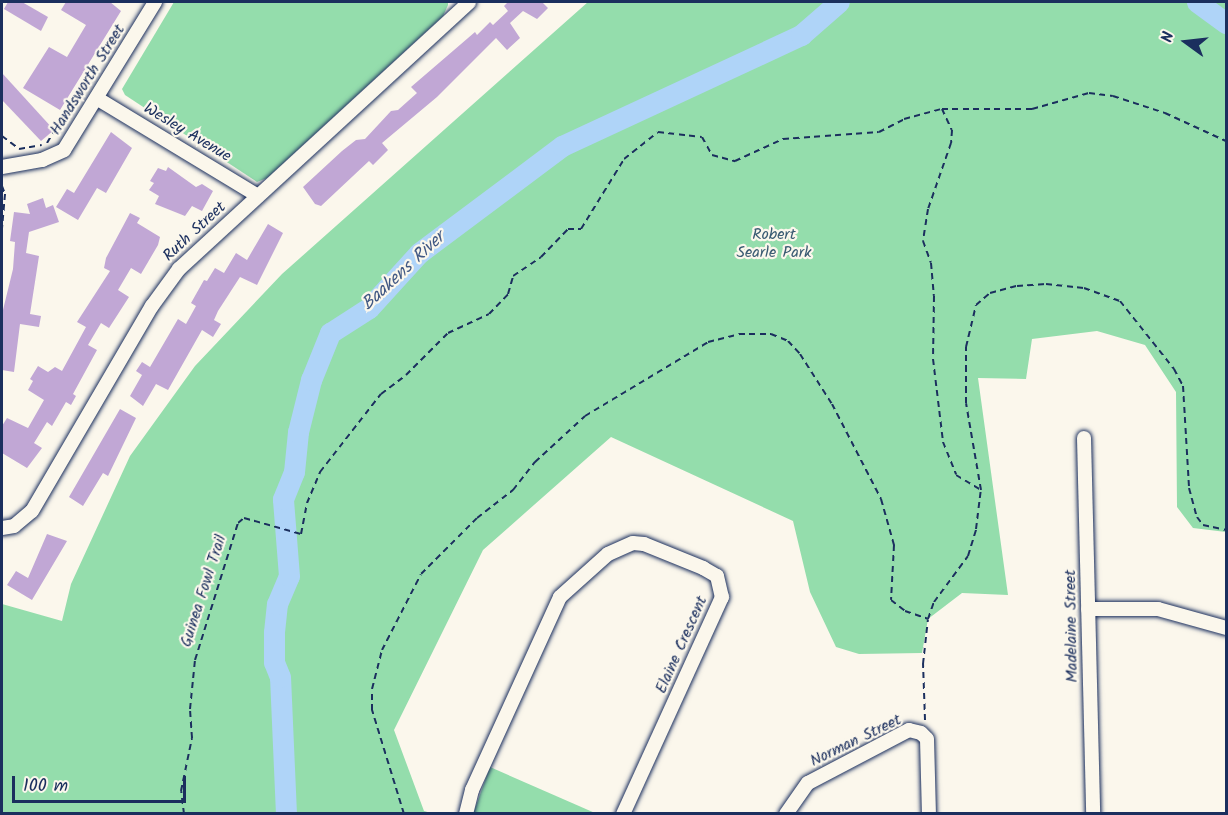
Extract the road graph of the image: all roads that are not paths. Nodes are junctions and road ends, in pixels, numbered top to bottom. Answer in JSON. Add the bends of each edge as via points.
{"nodes":[{"id":1,"x":155,"y":2,"type":"edge"},
{"id":2,"x":464,"y":3,"type":"edge"},
{"id":3,"x":98,"y":99,"type":"junction"},
{"id":4,"x":2,"y":167,"type":"edge"},
{"id":5,"x":258,"y":196,"type":"junction"},
{"id":6,"x":1084,"y":438,"type":"dead end"},
{"id":7,"x":2,"y":528,"type":"edge"},
{"id":8,"x":1088,"y":609,"type":"junction"},
{"id":9,"x":1227,"y":628,"type":"edge"},
{"id":10,"x":466,"y":813,"type":"edge"},
{"id":11,"x":623,"y":813,"type":"edge"},
{"id":12,"x":786,"y":813,"type":"edge"},
{"id":13,"x":929,"y":813,"type":"edge"},
{"id":14,"x":1093,"y":813,"type":"edge"}],
"edges":[{"from":1,"to":3,"type":"street","name":"Handsworth Street"},
{"from":2,"to":5,"type":"street","name":"Ruth Street"},
{"from":3,"to":4,"type":"street","name":"Handsworth Street","via":[[64,150],[42,160]]},
{"from":3,"to":5,"type":"street","name":"Wesley Avenue"},
{"from":5,"to":7,"type":"street","name":"Ruth Street","via":[[165,285],[32,511],[15,526]]},
{"from":6,"to":8,"type":"street","name":"Madelaine Street"},
{"from":8,"to":9,"type":"street","via":[[1158,609]]},
{"from":8,"to":14,"type":"street","name":"Madelaine Street"},
{"from":10,"to":11,"type":"street","name":"Elaine Crescent","via":[[472,790],[560,597],[608,554],[624,545],[644,544],[717,576],[722,597]]},
{"from":12,"to":13,"type":"street","name":"Norman Street","via":[[808,783],[904,732],[923,734]]}]}
